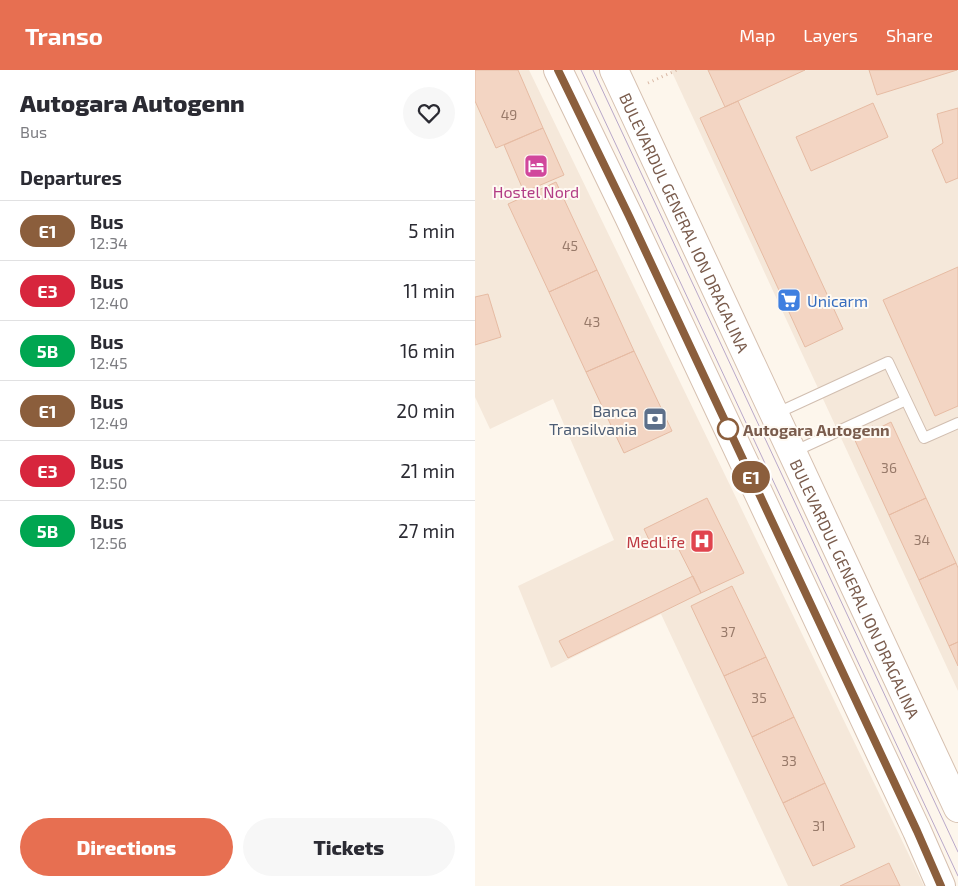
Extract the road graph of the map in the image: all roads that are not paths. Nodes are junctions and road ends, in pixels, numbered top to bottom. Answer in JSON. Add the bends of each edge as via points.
{"nodes":[{"id":1,"x":558,"y":70,"type":"edge"},
{"id":2,"x":614,"y":70,"type":"edge"},
{"id":3,"x":906,"y":400,"type":"junction"},
{"id":4,"x":774,"y":415,"type":"junction"},
{"id":5,"x":958,"y":423,"type":"edge"},
{"id":6,"x":791,"y":452,"type":"junction"},
{"id":7,"x":958,"y":808,"type":"edge"},
{"id":8,"x":941,"y":886,"type":"edge"}],
"edges":[{"from":1,"to":8,"type":"main road"},
{"from":2,"to":4,"type":"main road","name":"BULEVARDUL GENERAL ION DRAGALINA"},
{"from":3,"to":4,"type":"lane","via":[[888,362]]},
{"from":3,"to":5,"type":"lane","via":[[924,438]]},
{"from":3,"to":6,"type":"lane"},
{"from":4,"to":6,"type":"main road","name":"BULEVARDUL GENERAL ION DRAGALINA"},
{"from":6,"to":7,"type":"main road","name":"BULEVARDUL GENERAL ION DRAGALINA"}]}
